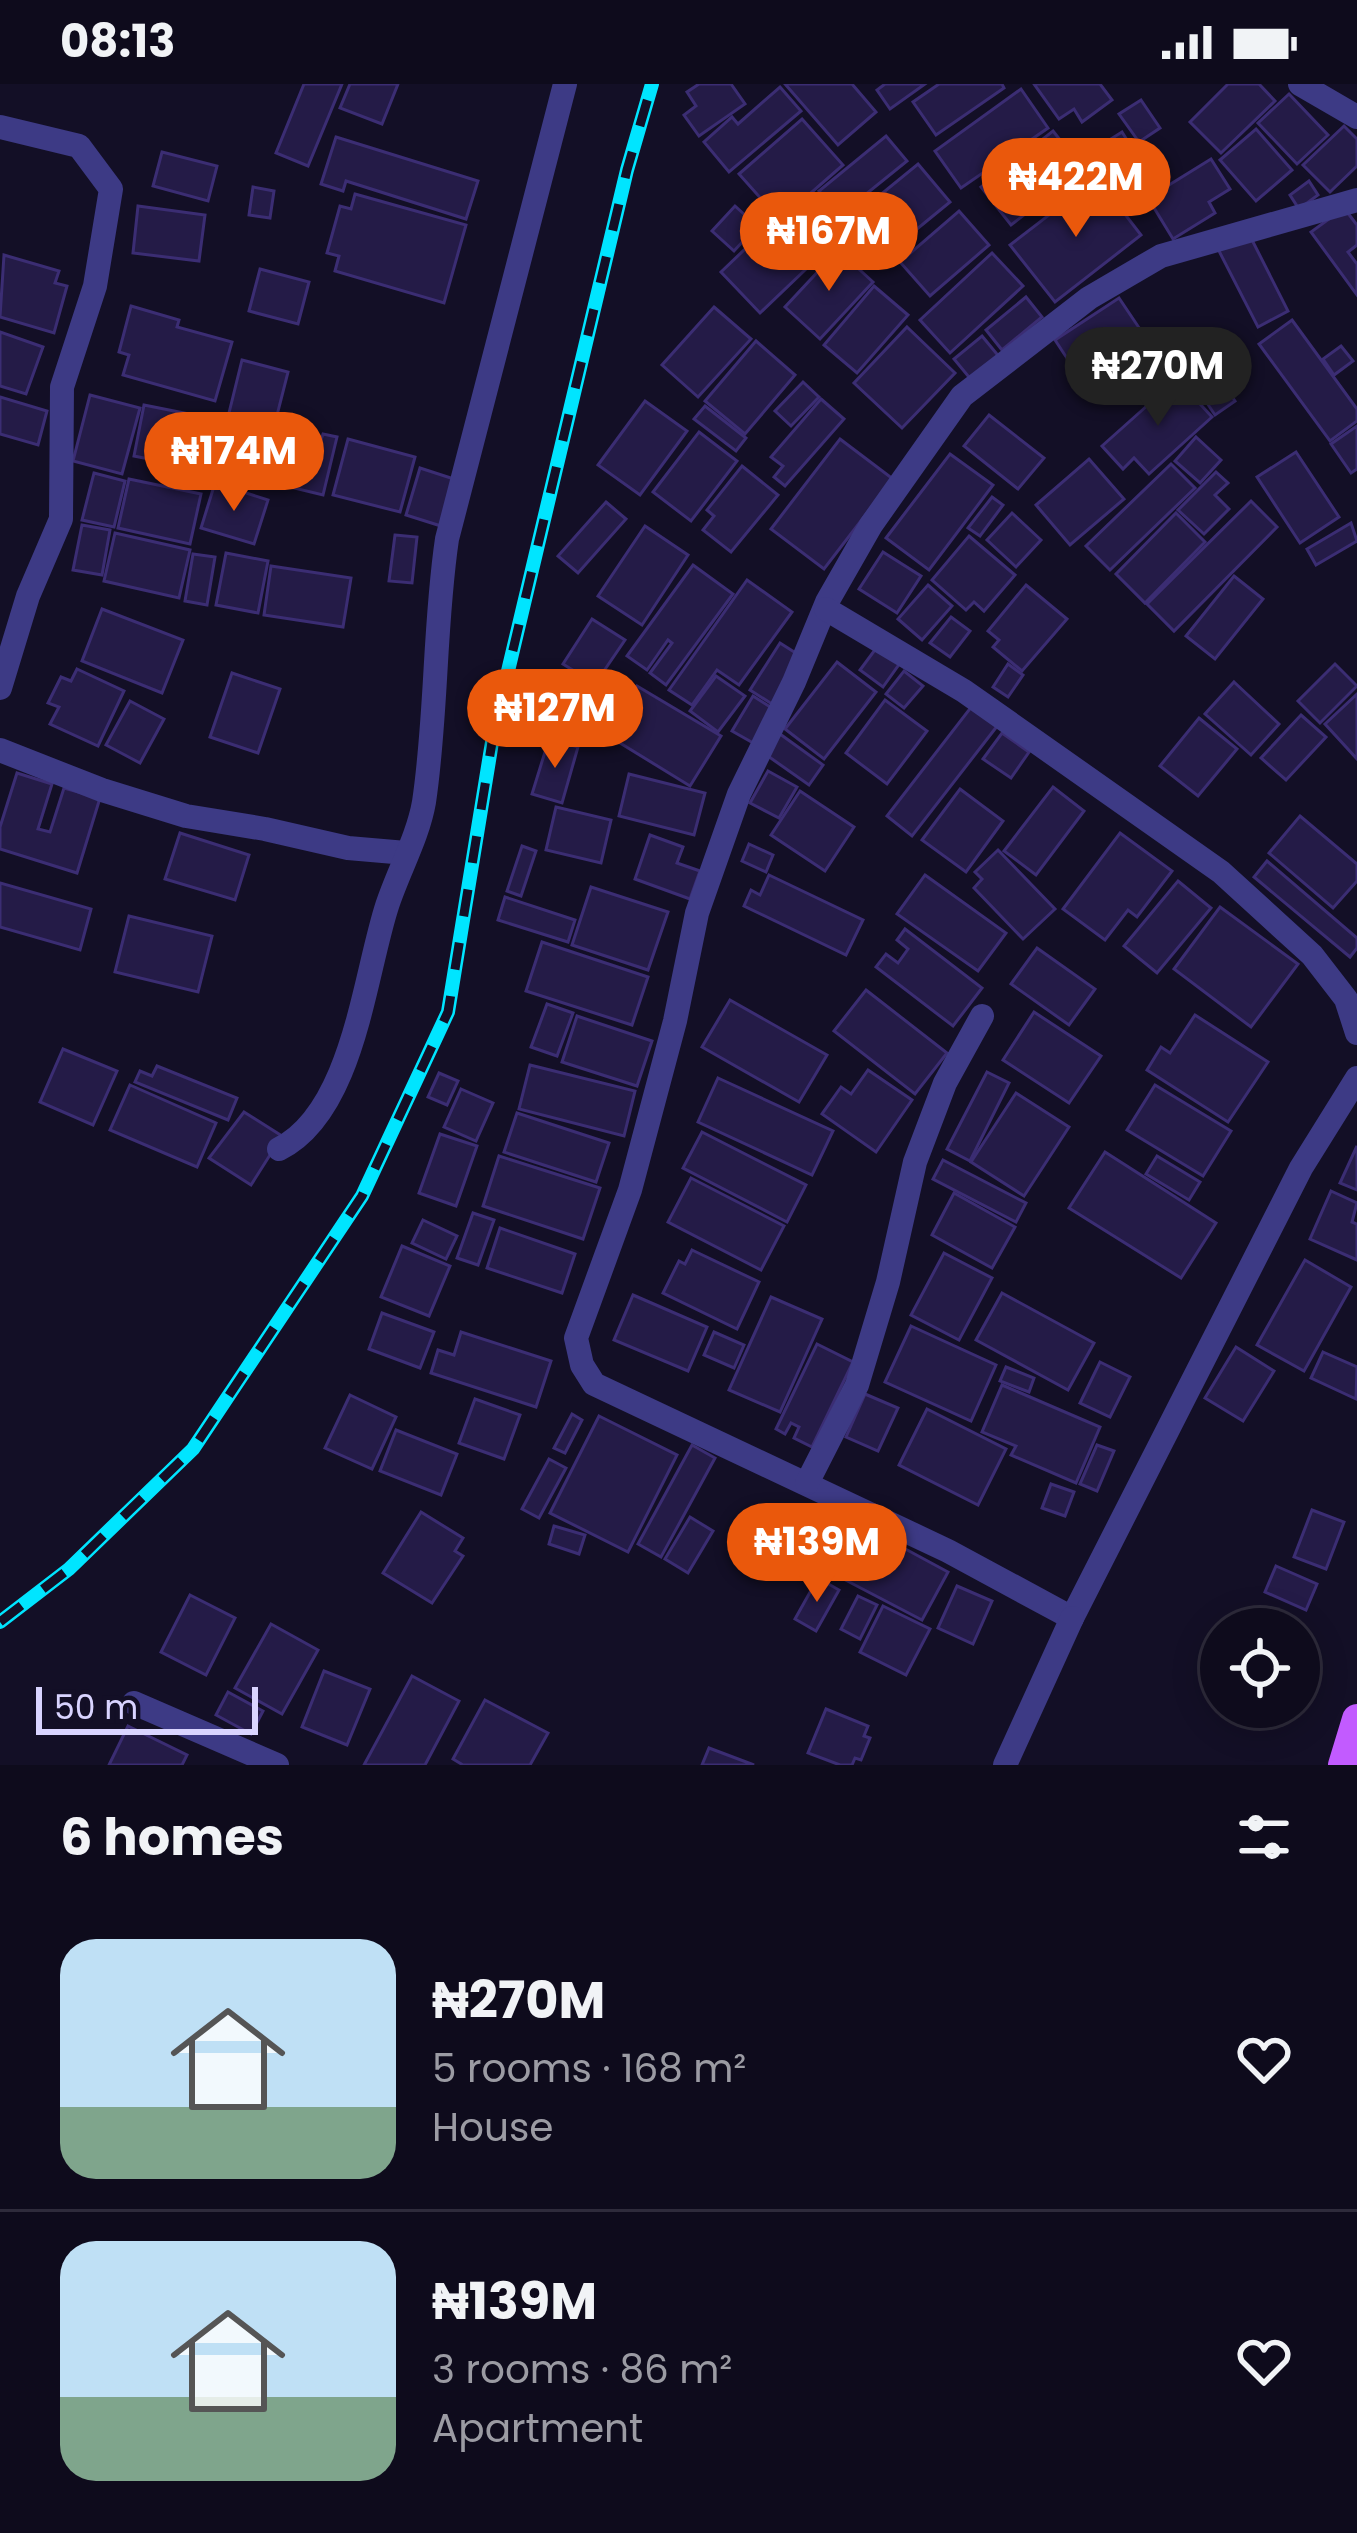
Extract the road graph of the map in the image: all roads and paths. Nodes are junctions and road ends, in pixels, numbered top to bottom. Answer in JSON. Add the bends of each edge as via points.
{"nodes":[{"id":1,"x":565,"y":84,"type":"edge"},
{"id":2,"x":1300,"y":84,"type":"edge"},
{"id":3,"x":1357,"y":117,"type":"edge"},
{"id":4,"x":0,"y":127,"type":"edge"},
{"id":5,"x":1357,"y":200,"type":"edge"},
{"id":6,"x":826,"y":609,"type":"junction"},
{"id":7,"x":0,"y":688,"type":"edge"},
{"id":8,"x":0,"y":750,"type":"edge"},
{"id":9,"x":406,"y":853,"type":"junction"},
{"id":10,"x":982,"y":1016,"type":"dead end"},
{"id":11,"x":1357,"y":1033,"type":"edge"},
{"id":12,"x":1357,"y":1078,"type":"edge"},
{"id":13,"x":279,"y":1149,"type":"dead end"},
{"id":14,"x":807,"y":1483,"type":"junction"},
{"id":15,"x":1072,"y":1618,"type":"junction"},
{"id":16,"x":134,"y":1703,"type":"dead end"},
{"id":17,"x":1357,"y":1719,"type":"edge"},
{"id":18,"x":277,"y":1765,"type":"edge"},
{"id":19,"x":1005,"y":1765,"type":"edge"},
{"id":20,"x":1342,"y":1765,"type":"edge"}],
"edges":[{"from":1,"to":9,"type":"street","via":[[447,539],[423,806]]},
{"from":2,"to":3,"type":"street"},
{"from":4,"to":7,"type":"street","via":[[79,146],[111,189],[95,286],[62,387],[61,519]]},
{"from":5,"to":6,"type":"street","via":[[1161,256],[1089,298],[962,396],[871,525]]},
{"from":6,"to":11,"type":"street","via":[[964,691],[1221,872],[1312,955],[1346,999]]},
{"from":6,"to":14,"type":"street","via":[[739,794],[697,913],[631,1190],[576,1339],[594,1384]]},
{"from":8,"to":9,"type":"street","via":[[186,816]]},
{"from":9,"to":13,"type":"street","via":[[345,1061],[317,1118]]},
{"from":10,"to":14,"type":"street","via":[[915,1162],[857,1385]]},
{"from":12,"to":15,"type":"street","via":[[1301,1168]]},
{"from":14,"to":15,"type":"street"},
{"from":15,"to":19,"type":"street"},
{"from":16,"to":18,"type":"street"},
{"from":17,"to":20,"type":"main road"}]}
